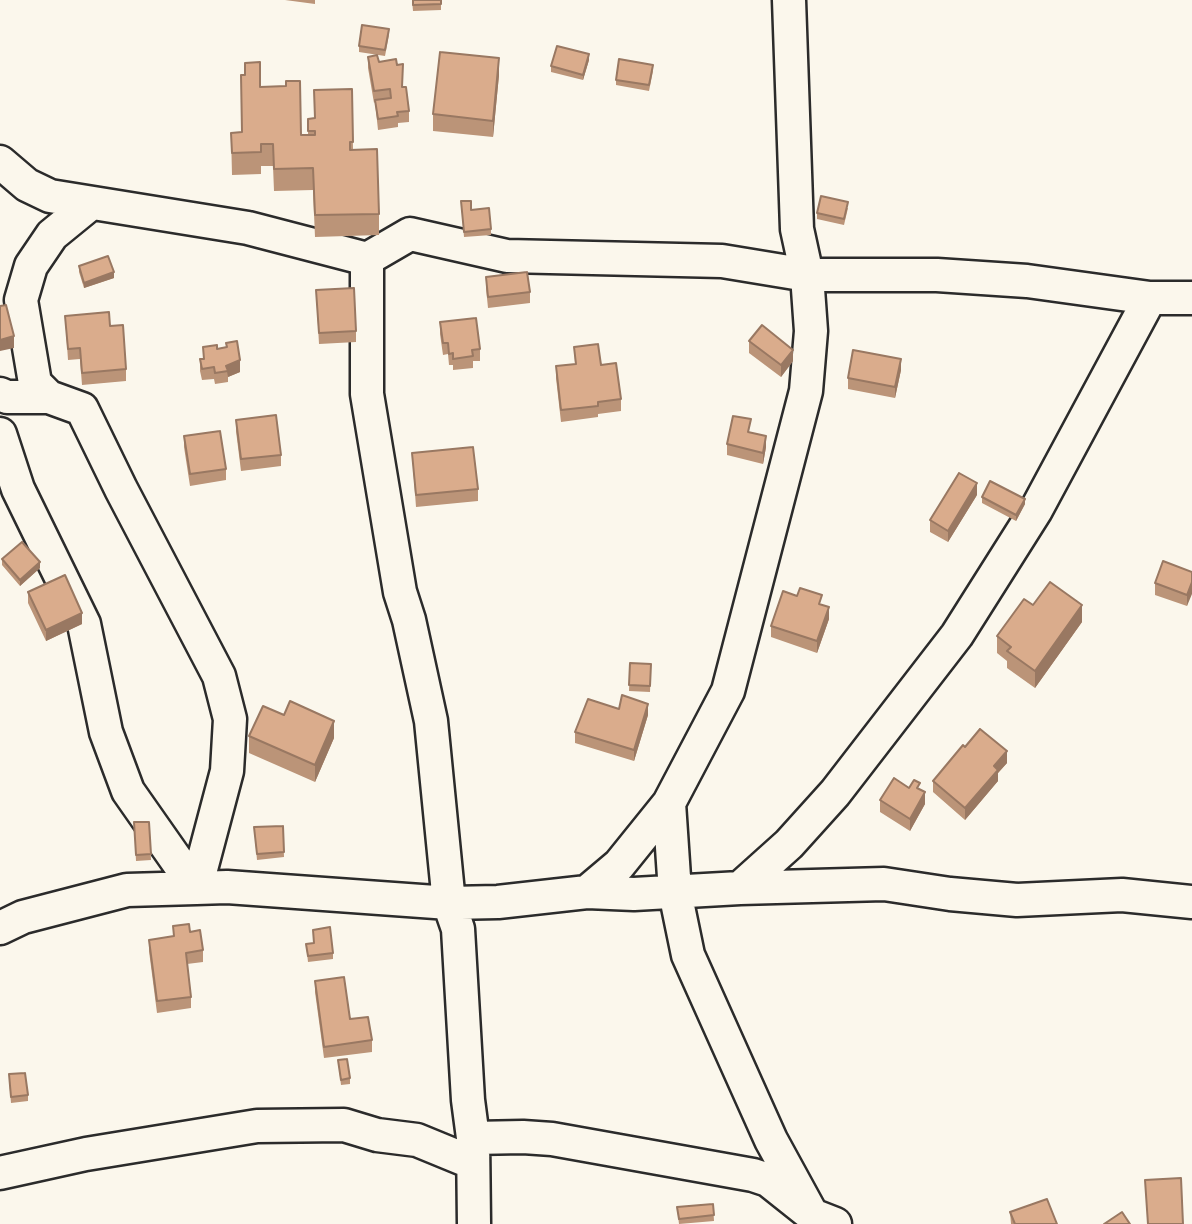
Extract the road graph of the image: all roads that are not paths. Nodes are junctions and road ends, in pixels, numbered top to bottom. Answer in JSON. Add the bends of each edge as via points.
{"nodes":[{"id":1,"x":789,"y":0,"type":"edge"},
{"id":2,"x":0,"y":162,"type":"edge"},
{"id":3,"x":90,"y":204,"type":"junction"},
{"id":4,"x":367,"y":259,"type":"junction"},
{"id":5,"x":807,"y":275,"type":"junction"},
{"id":6,"x":1150,"y":298,"type":"junction"},
{"id":7,"x":1192,"y":298,"type":"edge"},
{"id":8,"x":0,"y":394,"type":"edge"},
{"id":9,"x":49,"y":397,"type":"junction"},
{"id":10,"x":0,"y":434,"type":"edge"},
{"id":11,"x":669,"y":803,"type":"junction"},
{"id":12,"x":196,"y":888,"type":"junction"},
{"id":13,"x":740,"y":888,"type":"junction"},
{"id":14,"x":587,"y":892,"type":"junction"},
{"id":15,"x":675,"y":892,"type":"junction"},
{"id":16,"x":1192,"y":901,"type":"edge"},
{"id":17,"x":449,"y":903,"type":"junction"},
{"id":18,"x":0,"y":928,"type":"edge"},
{"id":19,"x":473,"y":1151,"type":"junction"},
{"id":20,"x":0,"y":1173,"type":"edge"},
{"id":21,"x":824,"y":1219,"type":"edge"},
{"id":22,"x":474,"y":1224,"type":"edge"}],
"edges":[{"from":1,"to":5,"type":"street","via":[[797,229]]},
{"from":2,"to":3,"type":"street","via":[[27,186]]},
{"from":3,"to":4,"type":"street","via":[[248,228]]},
{"from":3,"to":9,"type":"street","via":[[52,235],[32,266],[21,300],[36,383]]},
{"from":4,"to":5,"type":"street","via":[[410,234],[506,256],[722,261]]},
{"from":4,"to":17,"type":"street","via":[[367,394],[400,592],[431,721]]},
{"from":5,"to":6,"type":"street","via":[[989,278]]},
{"from":5,"to":11,"type":"street","via":[[811,331],[806,391],[728,691]]},
{"from":6,"to":7,"type":"street"},
{"from":6,"to":13,"type":"street","via":[[1036,510],[957,635],[835,793],[789,844]]},
{"from":8,"to":9,"type":"street"},
{"from":9,"to":12,"type":"street","via":[[82,409],[219,676],[230,719],[227,771]]},
{"from":10,"to":12,"type":"street","via":[[18,489],[84,624],[106,732],[128,791]]},
{"from":11,"to":14,"type":"street","via":[[618,865]]},
{"from":11,"to":15,"type":"street"},
{"from":12,"to":17,"type":"street"},
{"from":12,"to":18,"type":"street","via":[[127,890],[23,917]]},
{"from":13,"to":15,"type":"street"},
{"from":13,"to":16,"type":"street","via":[[884,884],[1017,900],[1122,895]]},
{"from":14,"to":15,"type":"street"},
{"from":14,"to":17,"type":"street"},
{"from":15,"to":21,"type":"street","via":[[688,955],[771,1140]]},
{"from":17,"to":19,"type":"street","via":[[458,929]]},
{"from":19,"to":20,"type":"street","via":[[344,1125],[257,1126]]},
{"from":19,"to":21,"type":"street","via":[[523,1137],[552,1139],[753,1175],[768,1180]]},
{"from":19,"to":22,"type":"street"}]}
